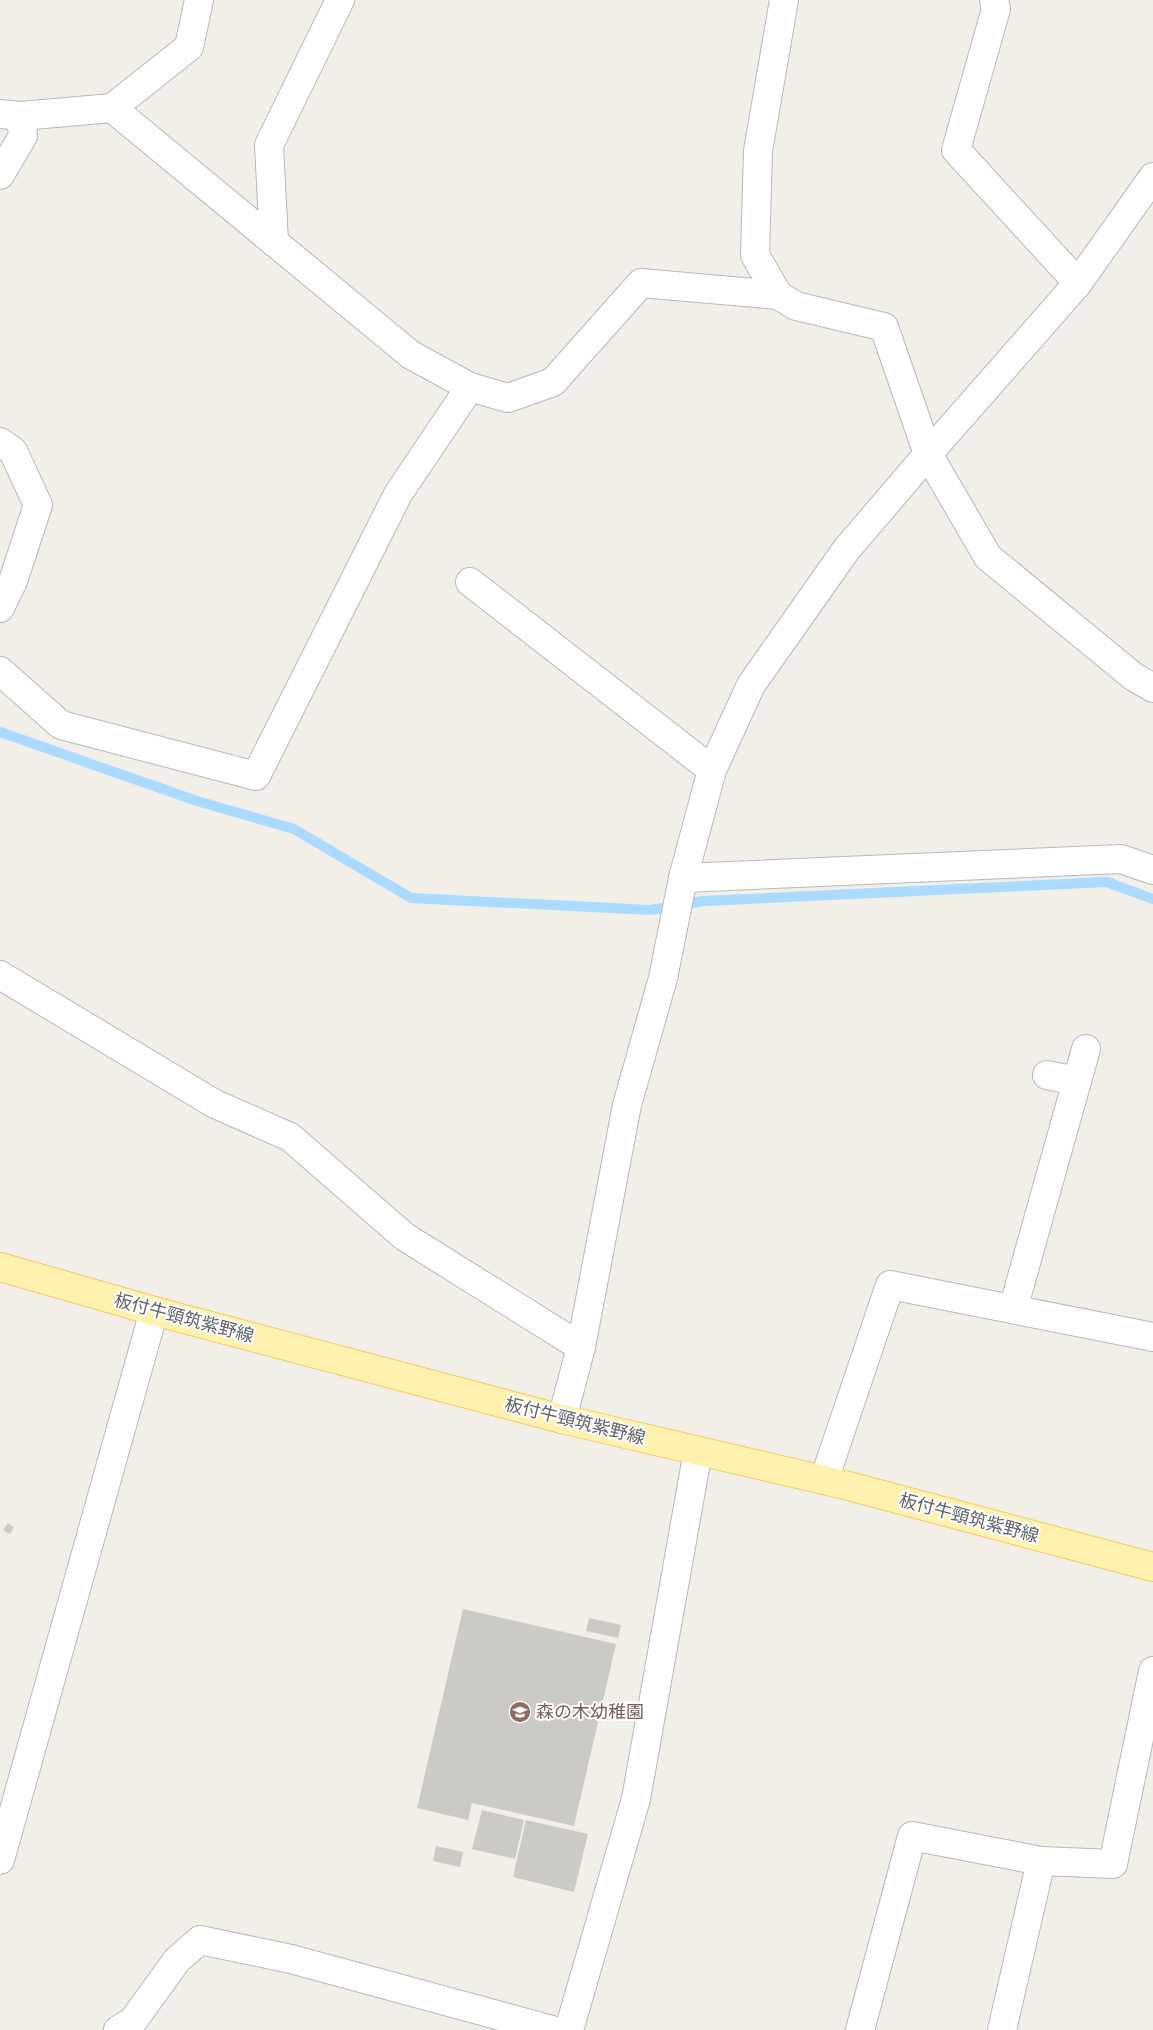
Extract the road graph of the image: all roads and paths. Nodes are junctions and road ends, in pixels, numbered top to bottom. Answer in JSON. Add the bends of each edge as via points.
{"nodes":[{"id":1,"x":198,"y":0,"type":"edge"},
{"id":2,"x":340,"y":0,"type":"edge"},
{"id":3,"x":784,"y":0,"type":"edge"},
{"id":4,"x":994,"y":0,"type":"edge"},
{"id":5,"x":112,"y":108,"type":"junction"},
{"id":6,"x":11,"y":115,"type":"edge"},
{"id":7,"x":0,"y":175,"type":"edge"},
{"id":8,"x":1153,"y":177,"type":"edge"},
{"id":9,"x":274,"y":242,"type":"junction"},
{"id":10,"x":1078,"y":282,"type":"junction"},
{"id":11,"x":778,"y":295,"type":"junction"},
{"id":12,"x":470,"y":387,"type":"junction"},
{"id":13,"x":0,"y":442,"type":"edge"},
{"id":14,"x":928,"y":454,"type":"junction"},
{"id":15,"x":470,"y":582,"type":"dead end"},
{"id":16,"x":0,"y":608,"type":"edge"},
{"id":17,"x":0,"y":671,"type":"edge"},
{"id":18,"x":1153,"y":688,"type":"edge"},
{"id":19,"x":712,"y":770,"type":"junction"},
{"id":20,"x":1153,"y":870,"type":"edge"},
{"id":21,"x":683,"y":878,"type":"junction"},
{"id":22,"x":0,"y":975,"type":"edge"},
{"id":23,"x":1086,"y":1049,"type":"dead end"},
{"id":24,"x":1048,"y":1075,"type":"dead end"},
{"id":25,"x":1077,"y":1081,"type":"junction"},
{"id":26,"x":0,"y":1268,"type":"edge"},
{"id":27,"x":1013,"y":1309,"type":"junction"},
{"id":28,"x":154,"y":1311,"type":"junction"},
{"id":29,"x":1153,"y":1337,"type":"edge"},
{"id":30,"x":581,"y":1347,"type":"junction"},
{"id":31,"x":562,"y":1419,"type":"junction"},
{"id":32,"x":698,"y":1452,"type":"junction"},
{"id":33,"x":824,"y":1480,"type":"junction"},
{"id":34,"x":1153,"y":1567,"type":"edge"},
{"id":35,"x":1153,"y":1671,"type":"edge"},
{"id":36,"x":0,"y":1860,"type":"edge"},
{"id":37,"x":1041,"y":1861,"type":"junction"},
{"id":38,"x":118,"y":2030,"type":"edge"},
{"id":39,"x":552,"y":2030,"type":"edge"},
{"id":40,"x":569,"y":2030,"type":"edge"},
{"id":41,"x":860,"y":2030,"type":"edge"},
{"id":42,"x":1002,"y":2030,"type":"edge"}],
"edges":[{"from":1,"to":5,"type":"street","via":[[189,47]]},
{"from":2,"to":9,"type":"street","via":[[269,145]]},
{"from":3,"to":11,"type":"street","via":[[758,151],[755,256]]},
{"from":4,"to":10,"type":"street","via":[[996,9],[956,150]]},
{"from":5,"to":6,"type":"street"},
{"from":5,"to":9,"type":"street"},
{"from":6,"to":7,"type":"street","via":[[23,136]]},
{"from":8,"to":10,"type":"street"},
{"from":9,"to":12,"type":"street","via":[[411,355]]},
{"from":10,"to":14,"type":"street"},
{"from":11,"to":12,"type":"street","via":[[641,283],[553,382],[508,398]]},
{"from":11,"to":14,"type":"street","via":[[796,306],[884,327]]},
{"from":12,"to":17,"type":"street","via":[[398,494],[256,776],[61,725]]},
{"from":13,"to":16,"type":"street","via":[[13,451],[38,505]]},
{"from":14,"to":18,"type":"street","via":[[988,558],[1134,677]]},
{"from":14,"to":19,"type":"street","via":[[846,550],[751,685]]},
{"from":15,"to":19,"type":"street"},
{"from":19,"to":21,"type":"street"},
{"from":20,"to":21,"type":"street","via":[[1121,860]]},
{"from":21,"to":30,"type":"street","via":[[663,978],[628,1105]]},
{"from":22,"to":30,"type":"street","via":[[215,1104],[290,1137],[405,1237]]},
{"from":23,"to":25,"type":"street"},
{"from":24,"to":25,"type":"street"},
{"from":25,"to":27,"type":"street"},
{"from":26,"to":28,"type":"main road","name":"板付牛頸筑紫野線"},
{"from":27,"to":29,"type":"street"},
{"from":27,"to":33,"type":"street","via":[[890,1284]]},
{"from":28,"to":31,"type":"main road","name":"板付牛頸筑紫野線"},
{"from":28,"to":36,"type":"street"},
{"from":30,"to":31,"type":"street"},
{"from":31,"to":32,"type":"main road","name":"板付牛頸筑紫野線"},
{"from":32,"to":33,"type":"main road","name":"板付牛頸筑紫野線"},
{"from":32,"to":40,"type":"street","via":[[636,1799]]},
{"from":33,"to":34,"type":"main road","name":"板付牛頸筑紫野線"},
{"from":35,"to":37,"type":"street","via":[[1113,1864]]},
{"from":37,"to":41,"type":"street","via":[[912,1836]]},
{"from":37,"to":42,"type":"street"},
{"from":38,"to":39,"type":"street","via":[[133,2021],[177,1960],[200,1940],[291,1958]]}]}
